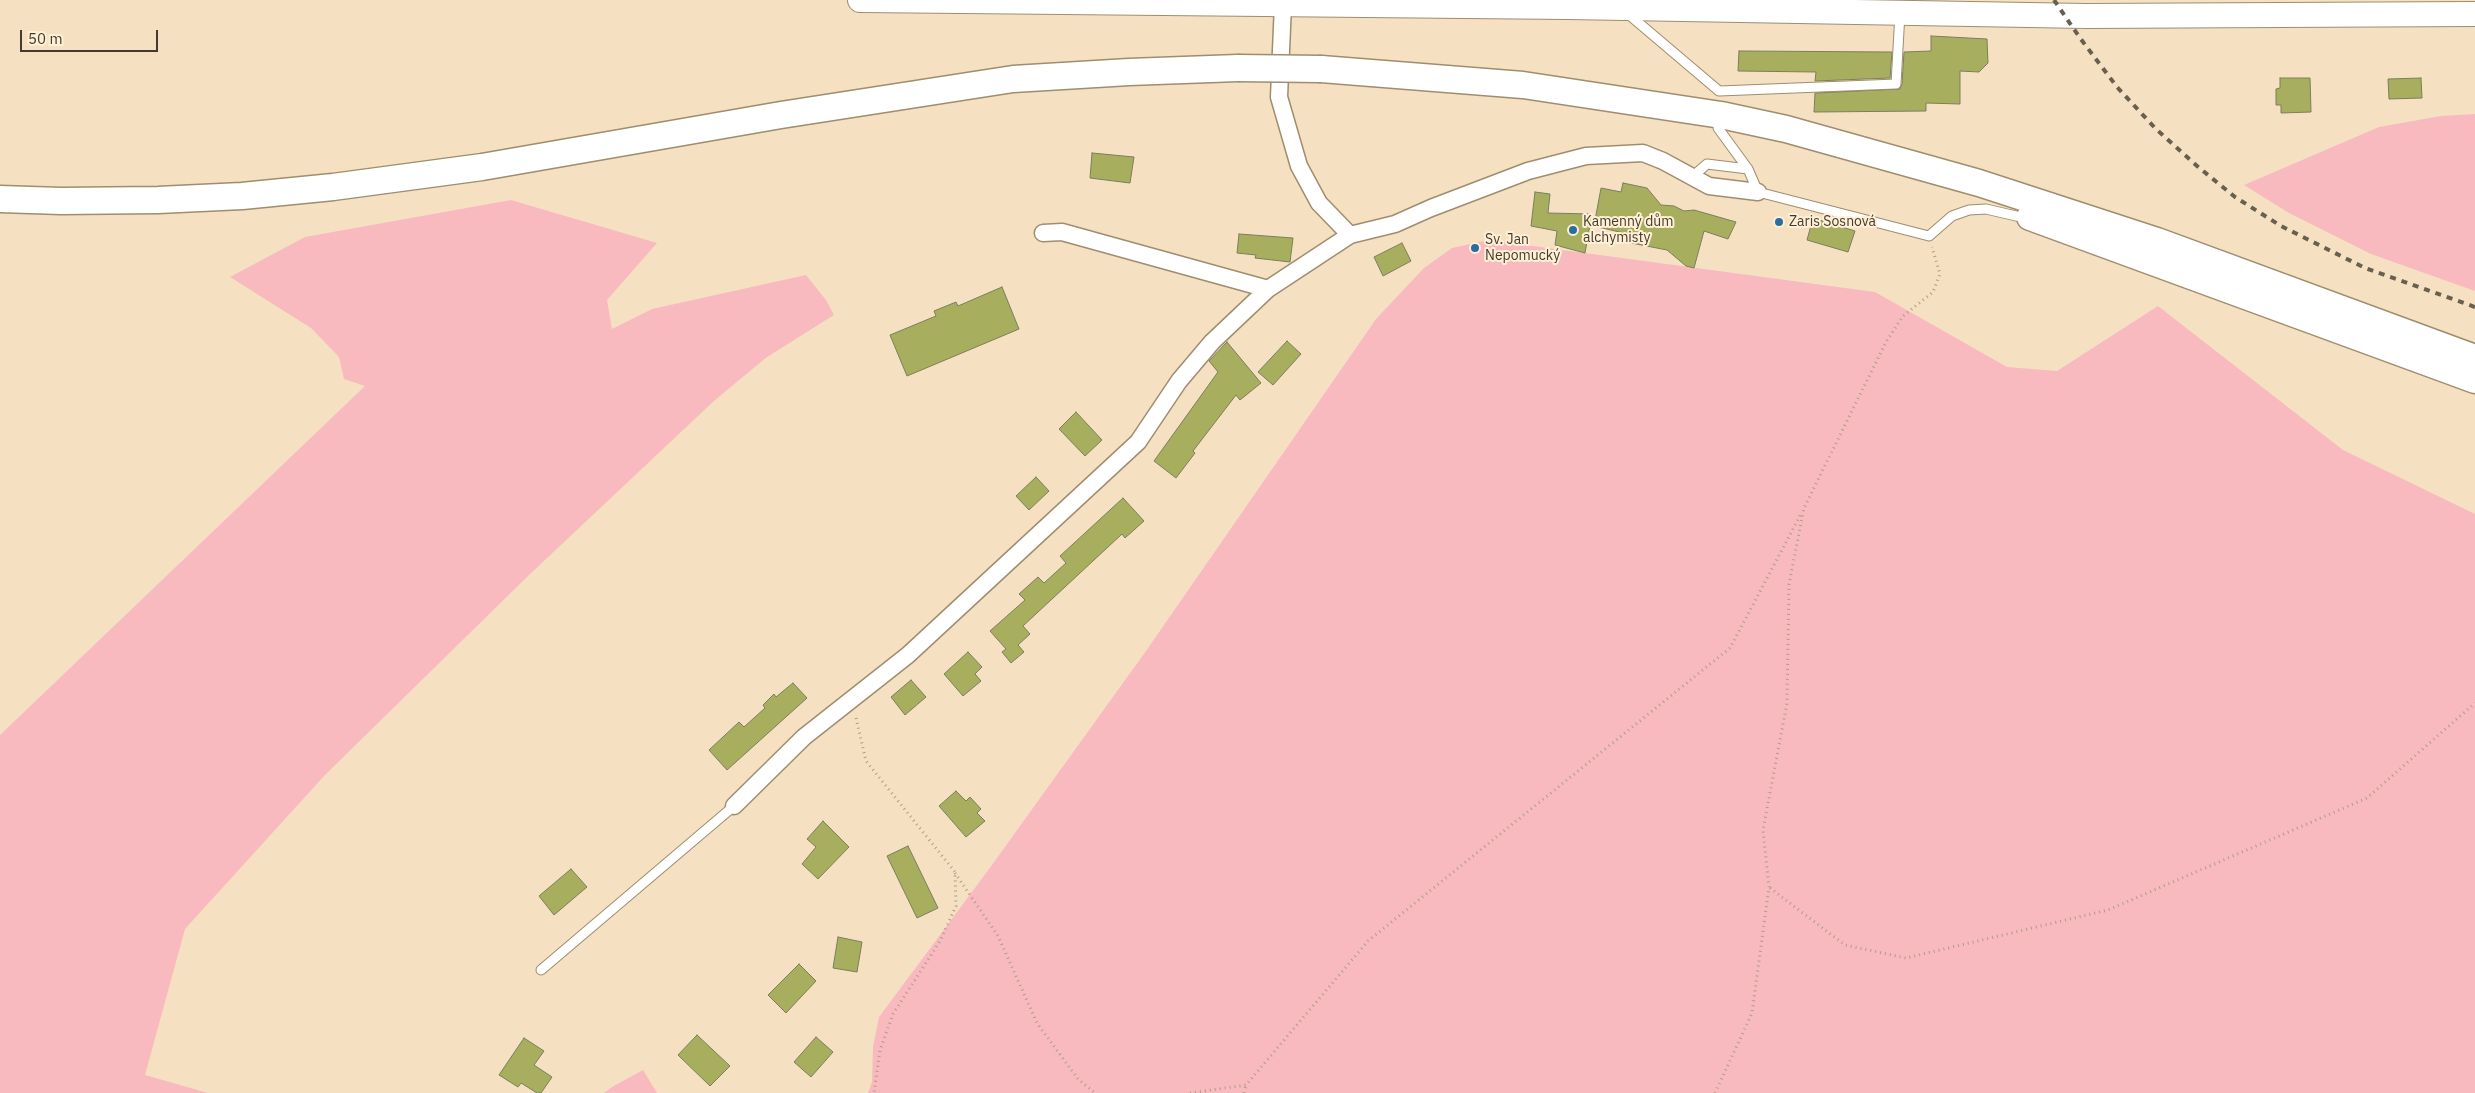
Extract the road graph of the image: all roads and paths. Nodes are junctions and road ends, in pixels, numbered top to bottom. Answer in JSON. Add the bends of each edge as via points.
{"nodes":[{"id":1,"x":860,"y":0,"type":"edge"},
{"id":2,"x":1284,"y":4,"type":"junction"},
{"id":3,"x":1621,"y":8,"type":"junction"},
{"id":4,"x":2087,"y":8,"type":"edge"},
{"id":5,"x":1900,"y":12,"type":"junction"},
{"id":6,"x":2475,"y":14,"type":"edge"},
{"id":7,"x":1623,"y":101,"type":"junction"},
{"id":8,"x":1718,"y":128,"type":"junction"},
{"id":9,"x":1748,"y":169,"type":"junction"},
{"id":10,"x":1692,"y":177,"type":"junction"},
{"id":11,"x":1758,"y":192,"type":"junction"},
{"id":12,"x":0,"y":199,"type":"edge"},
{"id":13,"x":2040,"y":221,"type":"junction"},
{"id":14,"x":1043,"y":233,"type":"dead end"},
{"id":15,"x":1350,"y":234,"type":"junction"},
{"id":16,"x":1929,"y":236,"type":"junction"},
{"id":17,"x":1268,"y":289,"type":"junction"},
{"id":18,"x":2475,"y":358,"type":"edge"},
{"id":19,"x":2475,"y":380,"type":"edge"},
{"id":20,"x":1804,"y":508,"type":"junction"},
{"id":21,"x":852,"y":700,"type":"junction"},
{"id":22,"x":2475,"y":703,"type":"edge"},
{"id":23,"x":734,"y":806,"type":"joint"},
{"id":24,"x":955,"y":872,"type":"junction"},
{"id":25,"x":1769,"y":887,"type":"junction"},
{"id":26,"x":541,"y":970,"type":"dead end"},
{"id":27,"x":1246,"y":1085,"type":"junction"},
{"id":28,"x":874,"y":1093,"type":"edge"},
{"id":29,"x":1095,"y":1093,"type":"edge"},
{"id":30,"x":1190,"y":1093,"type":"edge"},
{"id":31,"x":1244,"y":1093,"type":"edge"},
{"id":32,"x":1715,"y":1093,"type":"edge"}],
"edges":[{"from":1,"to":2,"type":"street"},
{"from":2,"to":3,"type":"street"},
{"from":2,"to":15,"type":"street","via":[[1279,97],[1286,123],[1299,166],[1319,203]]},
{"from":3,"to":5,"type":"street"},
{"from":3,"to":5,"type":"lane","via":[[1719,90],[1896,84]]},
{"from":4,"to":5,"type":"street"},
{"from":4,"to":6,"type":"street"},
{"from":7,"to":8,"type":"main road"},
{"from":7,"to":12,"type":"main road","bridge":true,"via":[[1524,85],[1321,70],[1238,68],[1129,72],[1013,80],[781,115],[482,167],[317,189],[158,200]]},
{"from":7,"to":18,"type":"main road","via":[[1721,115],[1786,129],[1979,183],[2157,240]]},
{"from":8,"to":9,"type":"lane"},
{"from":8,"to":13,"type":"main road","via":[[1964,195]]},
{"from":9,"to":10,"type":"lane","via":[[1707,164]]},
{"from":9,"to":11,"type":"lane"},
{"from":10,"to":11,"type":"street","via":[[1710,186]]},
{"from":10,"to":15,"type":"street","via":[[1663,160],[1643,153],[1586,156],[1528,171],[1395,224]]},
{"from":11,"to":16,"type":"lane"},
{"from":13,"to":16,"type":"lane","via":[[1978,209],[1952,216]]},
{"from":13,"to":19,"type":"main road"},
{"from":14,"to":17,"type":"street","via":[[1062,232]]},
{"from":15,"to":17,"type":"street"},
{"from":16,"to":20,"type":"path","via":[[1940,274],[1932,292],[1903,316],[1886,342]]},
{"from":17,"to":21,"type":"street","via":[[1212,342],[1184,375],[1138,442],[908,654]]},
{"from":20,"to":25,"type":"path","via":[[1789,584],[1787,703],[1763,830]]},
{"from":20,"to":27,"type":"path","via":[[1730,648],[1368,942]]},
{"from":21,"to":23,"type":"street","via":[[804,737]]},
{"from":21,"to":24,"type":"path","via":[[866,761]]},
{"from":22,"to":25,"type":"path","via":[[2367,798],[2108,910],[1906,958],[1845,944]]},
{"from":23,"to":26,"type":"lane"},
{"from":24,"to":28,"type":"path","via":[[956,906],[940,941],[893,1014],[880,1050]]},
{"from":24,"to":29,"type":"path","via":[[998,936],[1037,1023],[1078,1080]]},
{"from":25,"to":32,"type":"path","via":[[1752,1013]]},
{"from":27,"to":30,"type":"path"},
{"from":27,"to":31,"type":"path"}]}
